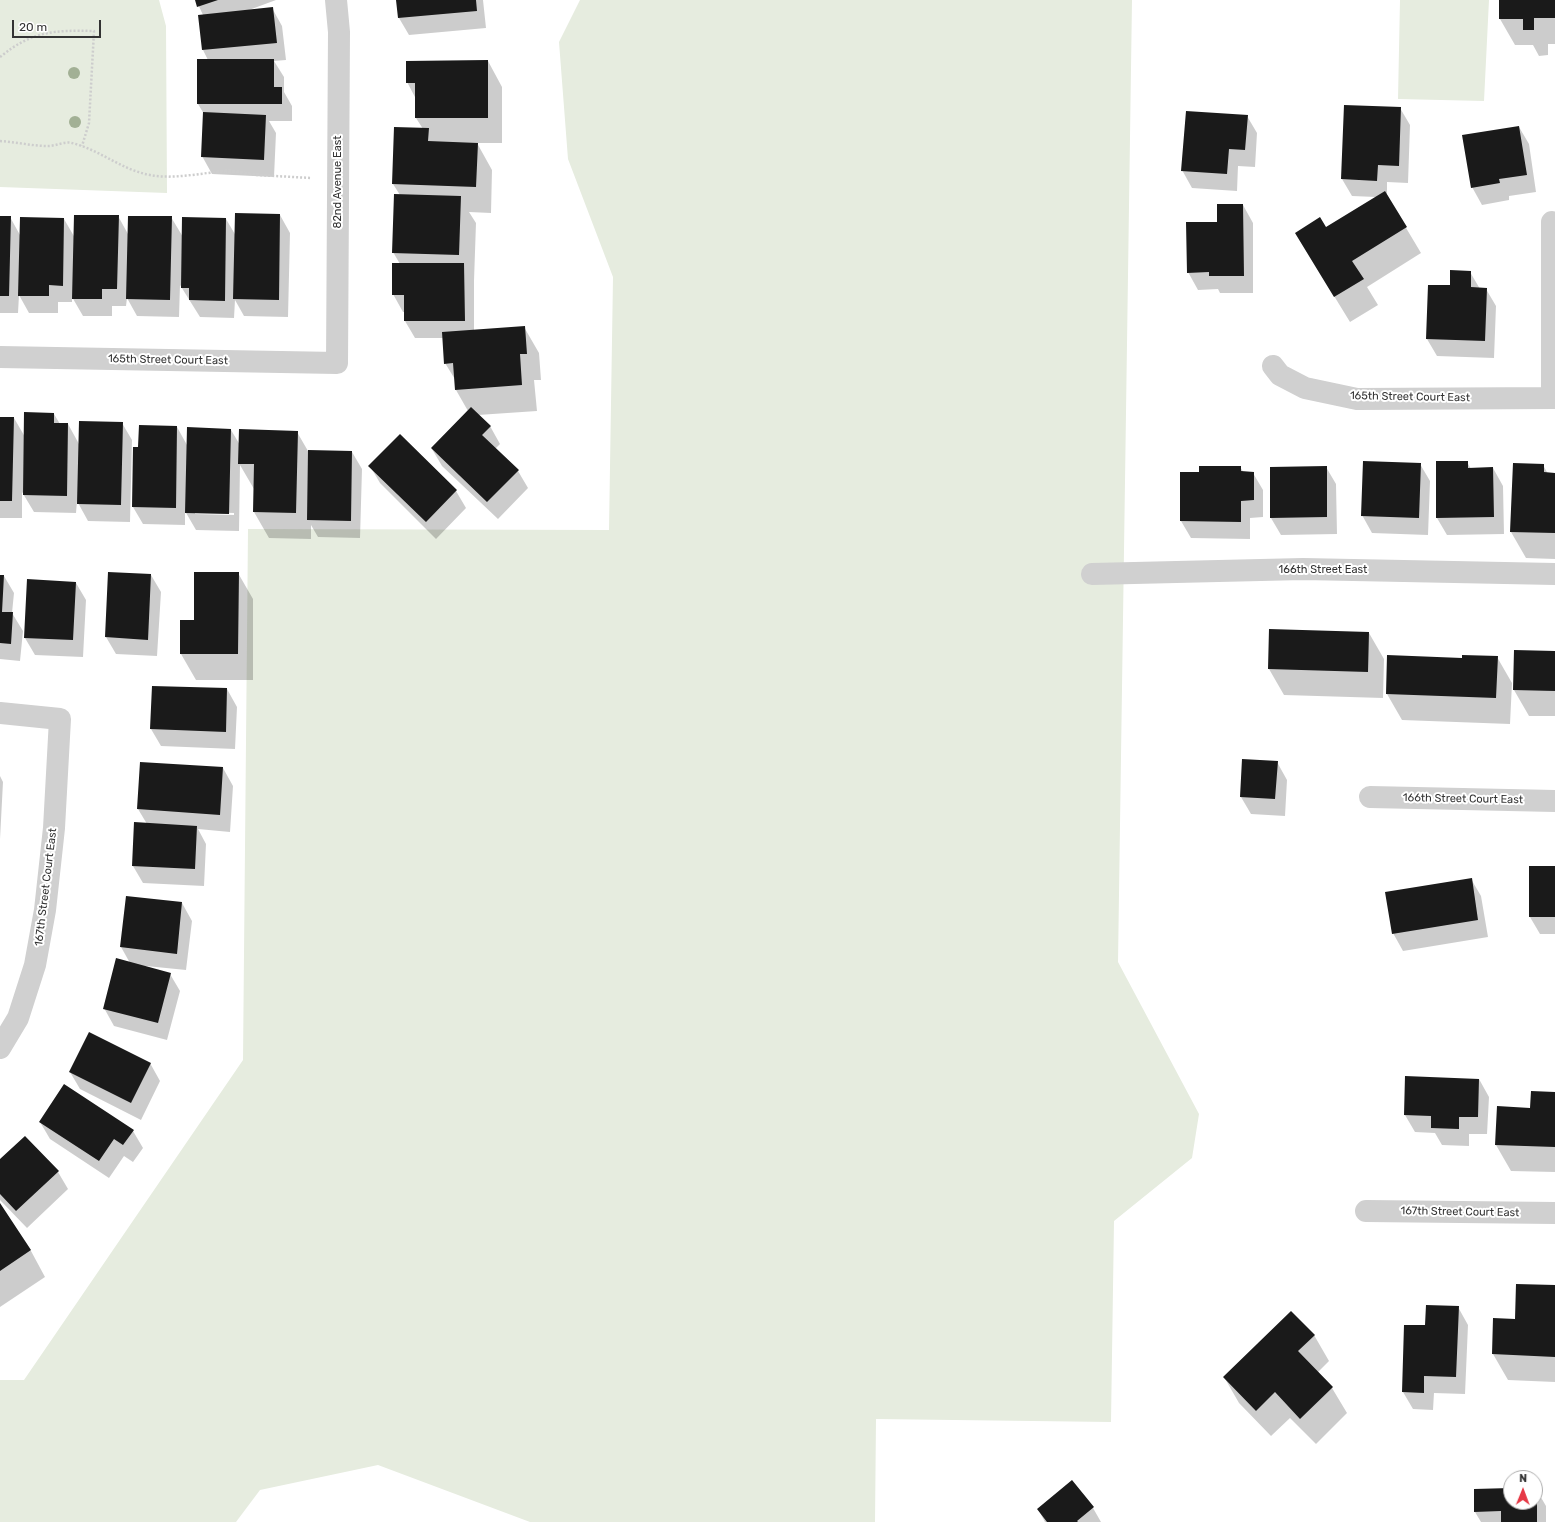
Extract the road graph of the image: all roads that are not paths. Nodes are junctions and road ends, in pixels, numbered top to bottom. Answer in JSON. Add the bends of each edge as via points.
{"nodes":[{"id":1,"x":336,"y":0,"type":"edge"},
{"id":2,"x":1552,"y":222,"type":"dead end"},
{"id":3,"x":0,"y":358,"type":"edge"},
{"id":4,"x":337,"y":363,"type":"joint"},
{"id":5,"x":1273,"y":366,"type":"dead end"},
{"id":6,"x":1553,"y":398,"type":"edge"},
{"id":7,"x":1092,"y":574,"type":"dead end"},
{"id":8,"x":1555,"y":574,"type":"edge"},
{"id":9,"x":0,"y":713,"type":"edge"},
{"id":10,"x":1370,"y":797,"type":"dead end"},
{"id":11,"x":1555,"y":801,"type":"edge"},
{"id":12,"x":0,"y":1048,"type":"edge"},
{"id":13,"x":1366,"y":1211,"type":"dead end"},
{"id":14,"x":1555,"y":1213,"type":"edge"}],
"edges":[{"from":1,"to":4,"type":"street","name":"82nd Avenue East","via":[[339,32]]},
{"from":2,"to":6,"type":"street"},
{"from":3,"to":4,"type":"street","name":"165th Street Court East"},
{"from":5,"to":6,"type":"street","name":"165th Street Court East","via":[[1280,375],[1305,388],[1357,399]]},
{"from":7,"to":8,"type":"street","name":"166th Street East","via":[[1303,569]]},
{"from":9,"to":12,"type":"street","name":"167th Street Court East","via":[[60,719],[54,828],[45,910],[35,965],[18,1018]]},
{"from":10,"to":11,"type":"street","name":"166th Street Court East"},
{"from":13,"to":14,"type":"street","name":"167th Street Court East"}]}
